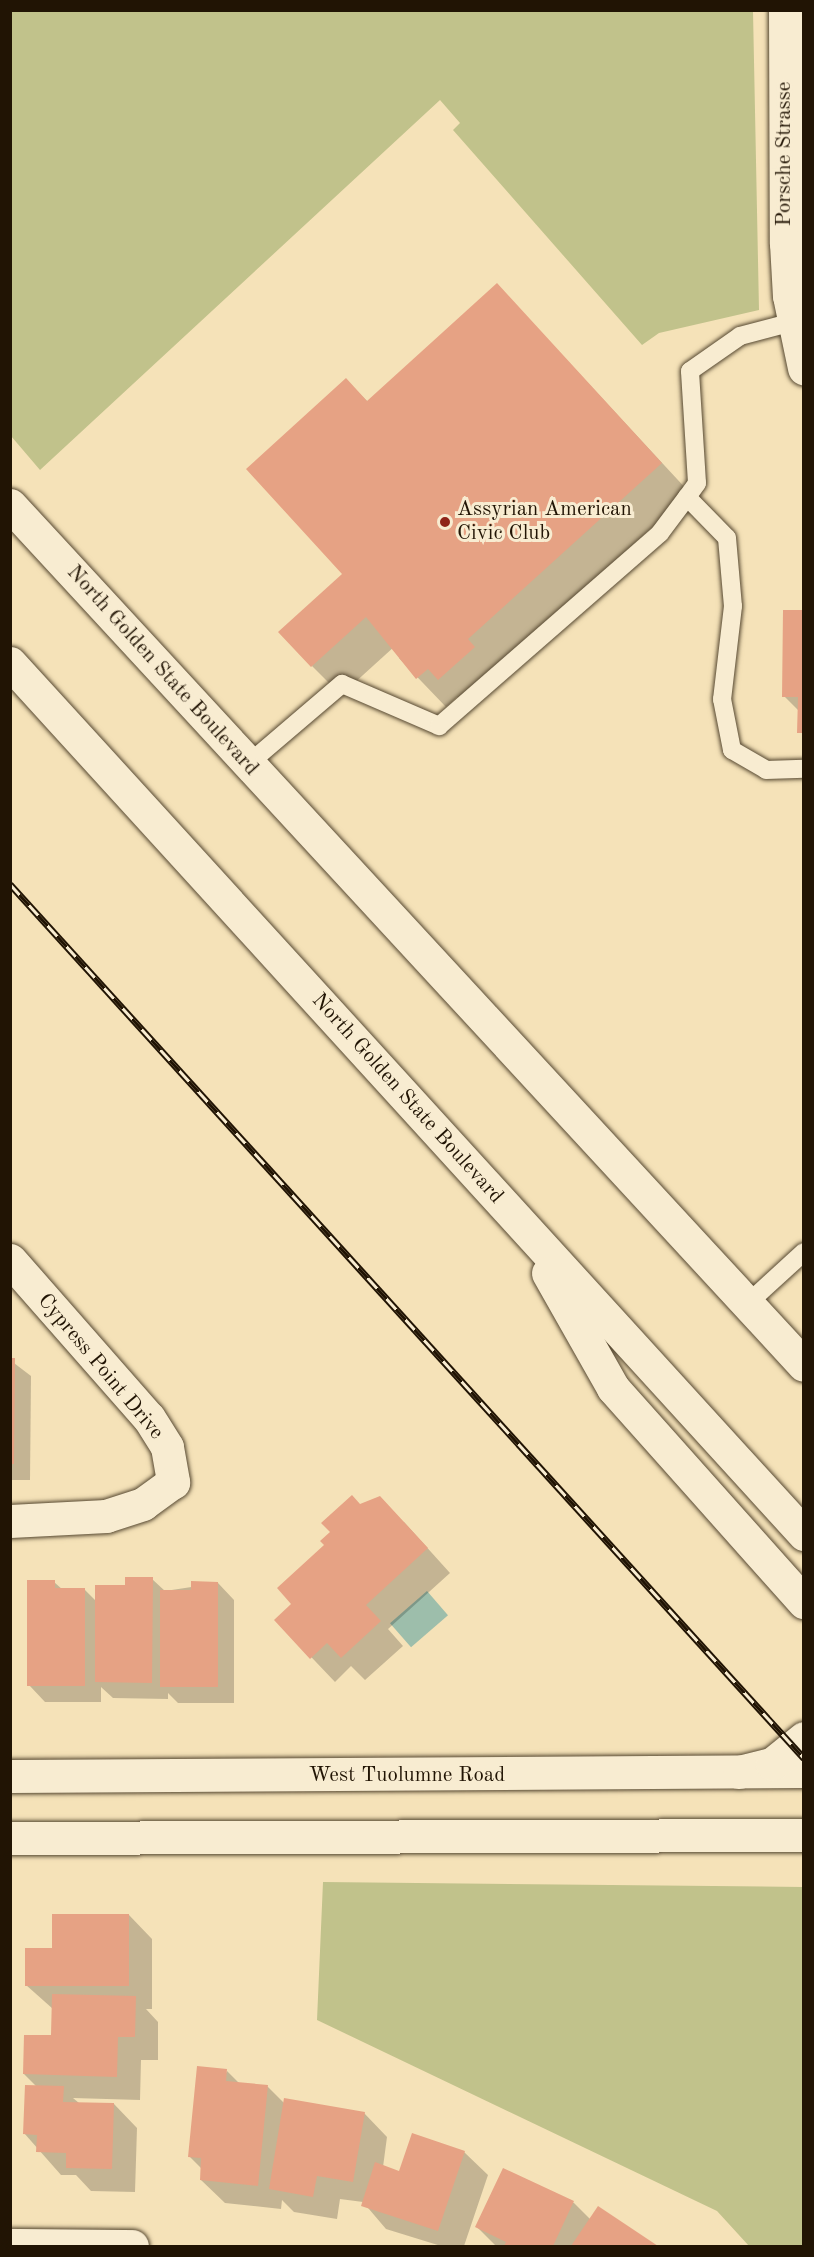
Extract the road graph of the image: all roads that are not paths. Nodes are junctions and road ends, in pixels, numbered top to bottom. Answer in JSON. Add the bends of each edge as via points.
{"nodes":[{"id":1,"x":785,"y":10,"type":"edge"},
{"id":2,"x":794,"y":135,"type":"edge"},
{"id":3,"x":793,"y":322,"type":"junction"},
{"id":4,"x":804,"y":368,"type":"edge"},
{"id":5,"x":687,"y":497,"type":"junction"},
{"id":6,"x":10,"y":505,"type":"edge"},
{"id":7,"x":10,"y":663,"type":"edge"},
{"id":8,"x":247,"y":765,"type":"junction"},
{"id":9,"x":804,"y":769,"type":"edge"},
{"id":10,"x":521,"y":1225,"type":"junction"},
{"id":11,"x":804,"y":1252,"type":"edge"},
{"id":12,"x":10,"y":1260,"type":"edge"},
{"id":13,"x":747,"y":1304,"type":"junction"},
{"id":14,"x":804,"y":1365,"type":"edge"},
{"id":15,"x":10,"y":1521,"type":"edge"},
{"id":16,"x":804,"y":1534,"type":"edge"},
{"id":17,"x":804,"y":1602,"type":"edge"},
{"id":18,"x":804,"y":1738,"type":"edge"},
{"id":19,"x":804,"y":1771,"type":"edge"},
{"id":20,"x":739,"y":1772,"type":"junction"},
{"id":21,"x":10,"y":1776,"type":"edge"},
{"id":22,"x":804,"y":1835,"type":"edge"},
{"id":23,"x":10,"y":1838,"type":"edge"},
{"id":24,"x":10,"y":2245,"type":"edge"},
{"id":25,"x":132,"y":2247,"type":"edge"}],
"edges":[{"from":1,"to":2,"type":"main road","name":"Porsche Strasse"},
{"from":2,"to":3,"type":"main road","name":"Porsche Strasse","via":[[786,243]]},
{"from":3,"to":4,"type":"main road","name":"Porsche Strasse"},
{"from":3,"to":5,"type":"lane","via":[[740,336],[690,371],[697,483]]},
{"from":5,"to":8,"type":"lane","via":[[660,532],[439,726],[342,684]]},
{"from":5,"to":9,"type":"lane","via":[[727,538],[733,606],[722,699],[732,750],[766,770]]},
{"from":6,"to":8,"type":"main road","name":"North Golden State Boulevard"},
{"from":7,"to":10,"type":"main road","name":"North Golden State Boulevard"},
{"from":8,"to":13,"type":"main road","name":"North Golden State Boulevard"},
{"from":10,"to":16,"type":"main road","name":"North Golden State Boulevard"},
{"from":10,"to":17,"type":"main road","via":[[612,1388]]},
{"from":11,"to":13,"type":"lane"},
{"from":12,"to":15,"type":"main road","name":"Cypress Point Drive","via":[[149,1418],[167,1447],[173,1482],[143,1504],[106,1516]]},
{"from":13,"to":14,"type":"main road","name":"North Golden State Boulevard"},
{"from":18,"to":20,"type":"main road","via":[[772,1764]]},
{"from":19,"to":20,"type":"main road","name":"West Tuolumne Road"},
{"from":20,"to":21,"type":"main road","name":"West Tuolumne Road"},
{"from":22,"to":23,"type":"main road"},
{"from":24,"to":25,"type":"main road"}]}
